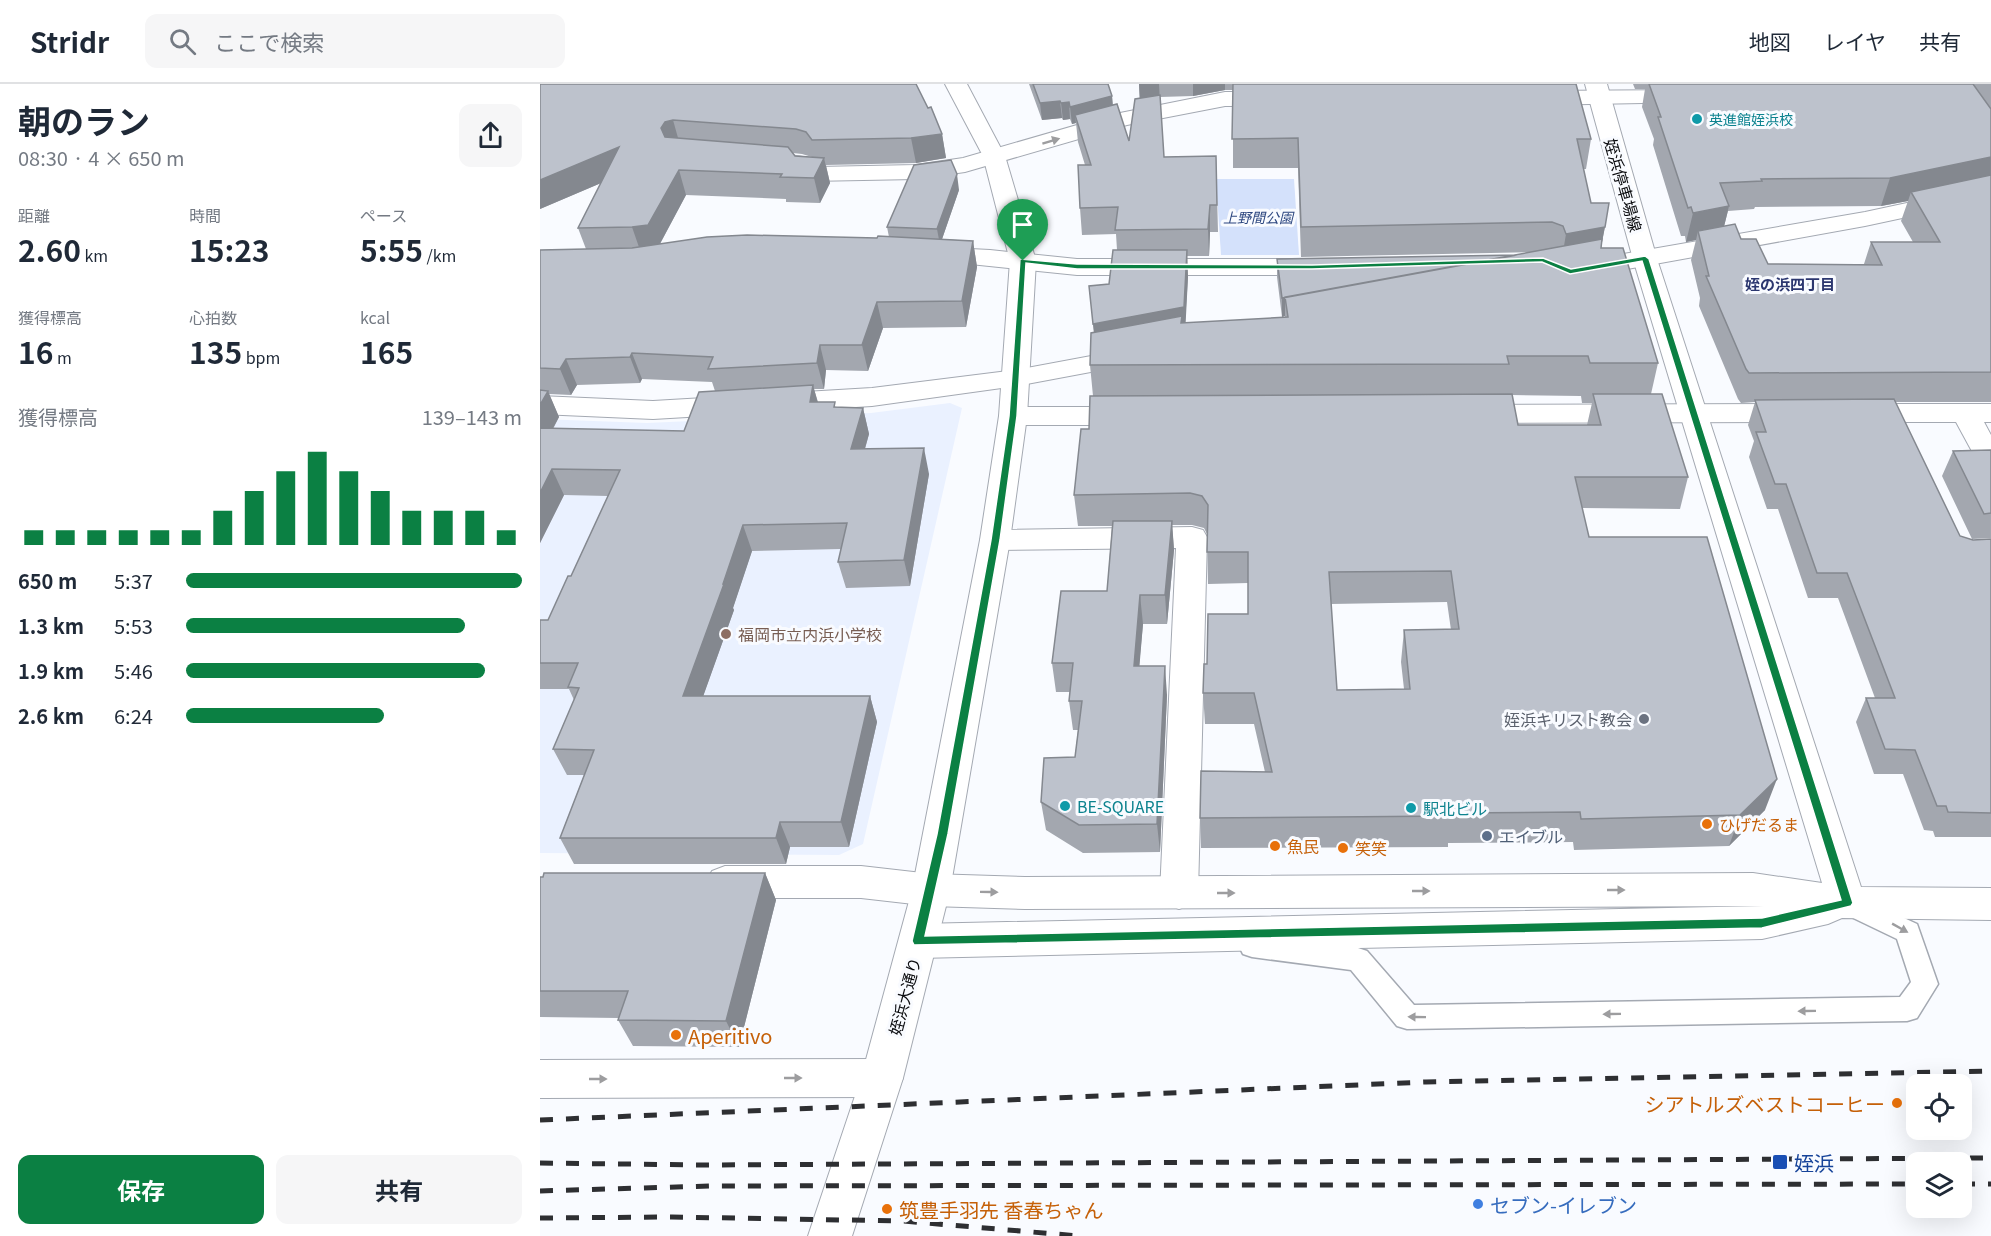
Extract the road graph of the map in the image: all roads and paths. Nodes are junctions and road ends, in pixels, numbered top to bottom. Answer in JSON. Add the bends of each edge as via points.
{"nodes":[{"id":1,"x":956,"y":84,"type":"edge"},
{"id":2,"x":1598,"y":91,"type":"edge"},
{"id":3,"x":1224,"y":92,"type":"edge"},
{"id":4,"x":1706,"y":97,"type":"edge"},
{"id":5,"x":1519,"y":98,"type":"edge"},
{"id":6,"x":1295,"y":99,"type":"edge"},
{"id":7,"x":994,"y":156,"type":"junction"},
{"id":8,"x":769,"y":161,"type":"edge"},
{"id":9,"x":1991,"y":192,"type":"edge"},
{"id":10,"x":909,"y":254,"type":"edge"},
{"id":11,"x":1645,"y":259,"type":"junction"},
{"id":12,"x":1023,"y":261,"type":"junction"},
{"id":13,"x":1347,"y":266,"type":"edge"},
{"id":14,"x":1563,"y":271,"type":"edge"},
{"id":15,"x":1154,"y":352,"type":"edge"},
{"id":16,"x":1017,"y":378,"type":"junction"},
{"id":17,"x":540,"y":405,"type":"edge"},
{"id":18,"x":1693,"y":413,"type":"junction"},
{"id":19,"x":1449,"y":414,"type":"edge"},
{"id":20,"x":1896,"y":414,"type":"junction"},
{"id":21,"x":1978,"y":414,"type":"edge"},
{"id":22,"x":1013,"y":416,"type":"junction"},
{"id":23,"x":1163,"y":416,"type":"edge"},
{"id":24,"x":1911,"y":445,"type":"edge"},
{"id":25,"x":1991,"y":461,"type":"edge"},
{"id":26,"x":995,"y":540,"type":"junction"},
{"id":27,"x":694,"y":882,"type":"edge"},
{"id":28,"x":931,"y":890,"type":"junction"},
{"id":29,"x":1179,"y":893,"type":"junction"},
{"id":30,"x":1847,"y":903,"type":"junction"},
{"id":31,"x":1991,"y":904,"type":"edge"},
{"id":32,"x":1175,"y":937,"type":"junction"},
{"id":33,"x":918,"y":941,"type":"junction"},
{"id":34,"x":882,"y":1078,"type":"junction"},
{"id":35,"x":540,"y":1079,"type":"edge"},
{"id":36,"x":830,"y":1236,"type":"edge"}],
"edges":[{"from":1,"to":7,"type":"street","name":"姪浜大通り"},
{"from":2,"to":4,"type":"street"},
{"from":2,"to":5,"type":"street"},
{"from":2,"to":11,"type":"street","name":"姪浜停車場線"},
{"from":3,"to":6,"type":"street"},
{"from":7,"to":3,"type":"street","one_way":true},
{"from":7,"to":8,"type":"street","via":[[916,172],[810,174],[802,164]]},
{"from":7,"to":12,"type":"street","name":"姪浜大通り"},
{"from":9,"to":11,"type":"street"},
{"from":10,"to":12,"type":"street"},
{"from":11,"to":14,"type":"street"},
{"from":11,"to":18,"type":"street","name":"姪浜停車場線"},
{"from":12,"to":13,"type":"street","via":[[1077,267]]},
{"from":12,"to":16,"type":"street","name":"姪浜大通り"},
{"from":15,"to":16,"type":"street"},
{"from":16,"to":17,"type":"street","via":[[872,397],[652,410]]},
{"from":16,"to":22,"type":"street","name":"姪浜大通り"},
{"from":18,"to":19,"type":"street"},
{"from":18,"to":20,"type":"street"},
{"from":18,"to":30,"type":"street","name":"姪浜停車場線"},
{"from":20,"to":21,"type":"street"},
{"from":20,"to":24,"type":"street"},
{"from":21,"to":25,"type":"street"},
{"from":22,"to":23,"type":"street"},
{"from":22,"to":26,"type":"street","name":"姪浜大通り"},
{"from":26,"to":28,"type":"street","name":"姪浜大通り"},
{"from":26,"to":29,"type":"street","via":[[1192,537]]},
{"from":27,"to":28,"type":"street","via":[[861,882]]},
{"from":28,"to":29,"type":"street","one_way":true},
{"from":28,"to":33,"type":"street","name":"姪浜大通り"},
{"from":29,"to":30,"type":"street","one_way":true,"via":[[1753,890]]},
{"from":30,"to":31,"type":"street"},
{"from":30,"to":32,"type":"street","via":[[1762,923]]},
{"from":30,"to":32,"type":"lane","one_way":true,"via":[[1908,932],[1925,984],[1907,1009],[1407,1017],[1358,959]]},
{"from":32,"to":33,"type":"street"},
{"from":33,"to":34,"type":"street","name":"姪浜大通り"},
{"from":35,"to":34,"type":"street","one_way":true},
{"from":34,"to":36,"type":"street","name":"姪浜大通り"}]}
